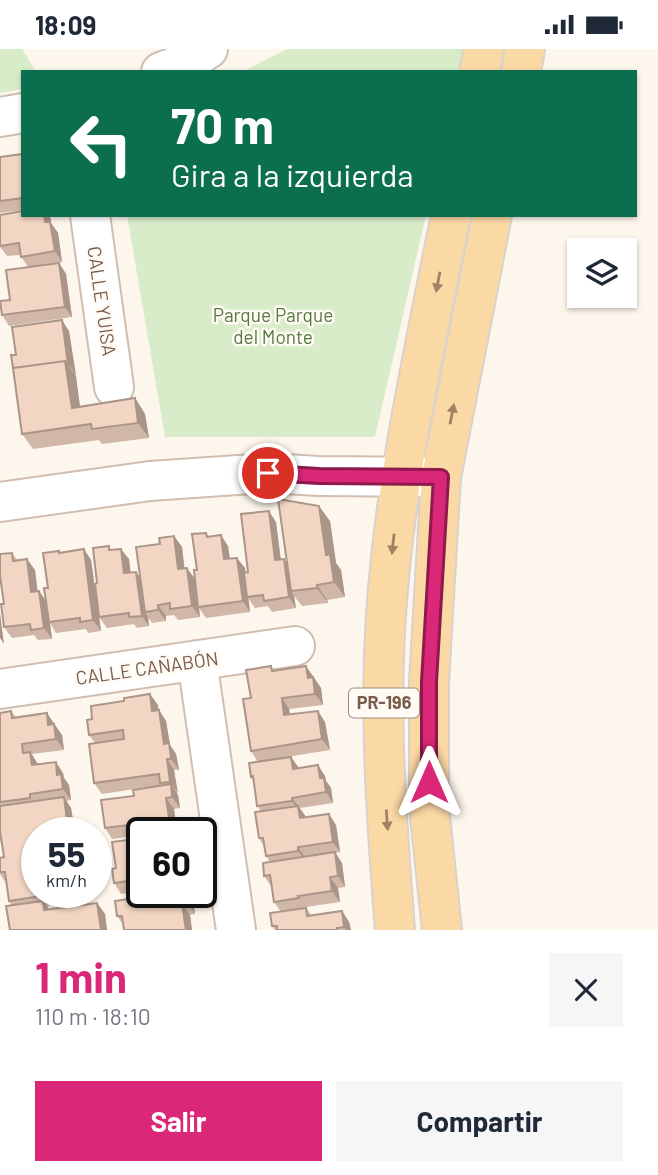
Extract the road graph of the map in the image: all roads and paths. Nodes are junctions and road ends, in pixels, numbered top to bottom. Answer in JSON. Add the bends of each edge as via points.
{"nodes":[{"id":1,"x":208,"y":49,"type":"edge"},
{"id":2,"x":484,"y":49,"type":"edge"},
{"id":3,"x":525,"y":49,"type":"edge"},
{"id":4,"x":166,"y":70,"type":"edge"},
{"id":5,"x":479,"y":70,"type":"edge"},
{"id":6,"x":521,"y":70,"type":"edge"},
{"id":7,"x":21,"y":113,"type":"edge"},
{"id":8,"x":0,"y":117,"type":"edge"},
{"id":9,"x":90,"y":217,"type":"edge"},
{"id":10,"x":451,"y":217,"type":"edge"},
{"id":11,"x":492,"y":217,"type":"edge"},
{"id":12,"x":114,"y":387,"type":"dead end"},
{"id":13,"x":401,"y":476,"type":"junction"},
{"id":14,"x":441,"y":477,"type":"junction"},
{"id":15,"x":0,"y":502,"type":"edge"},
{"id":16,"x":295,"y":646,"type":"dead end"},
{"id":17,"x":197,"y":660,"type":"junction"},
{"id":18,"x":0,"y":689,"type":"edge"},
{"id":19,"x":236,"y":930,"type":"edge"},
{"id":20,"x":394,"y":930,"type":"edge"},
{"id":21,"x":442,"y":930,"type":"edge"}],
"edges":[{"from":1,"to":4,"type":"street"},
{"from":2,"to":5,"type":"main road"},
{"from":3,"to":6,"type":"main road"},
{"from":7,"to":8,"type":"street"},
{"from":9,"to":12,"type":"street","name":"CALLE YUISA"},
{"from":10,"to":13,"type":"main road","number":"PR-196","one_way":true},
{"from":14,"to":11,"type":"main road","number":"PR-196","one_way":true},
{"from":13,"to":14,"type":"street"},
{"from":13,"to":15,"type":"street","via":[[268,473],[150,481]]},
{"from":13,"to":20,"type":"main road","number":"PR-196","one_way":true,"via":[[384,654],[384,778]]},
{"from":14,"to":21,"type":"main road","number":"PR-196","via":[[429,682],[429,807]]},
{"from":16,"to":17,"type":"street","name":"CALLE CAÑABÓN"},
{"from":17,"to":18,"type":"street","name":"CALLE CAÑABÓN"},
{"from":17,"to":19,"type":"street"}]}
